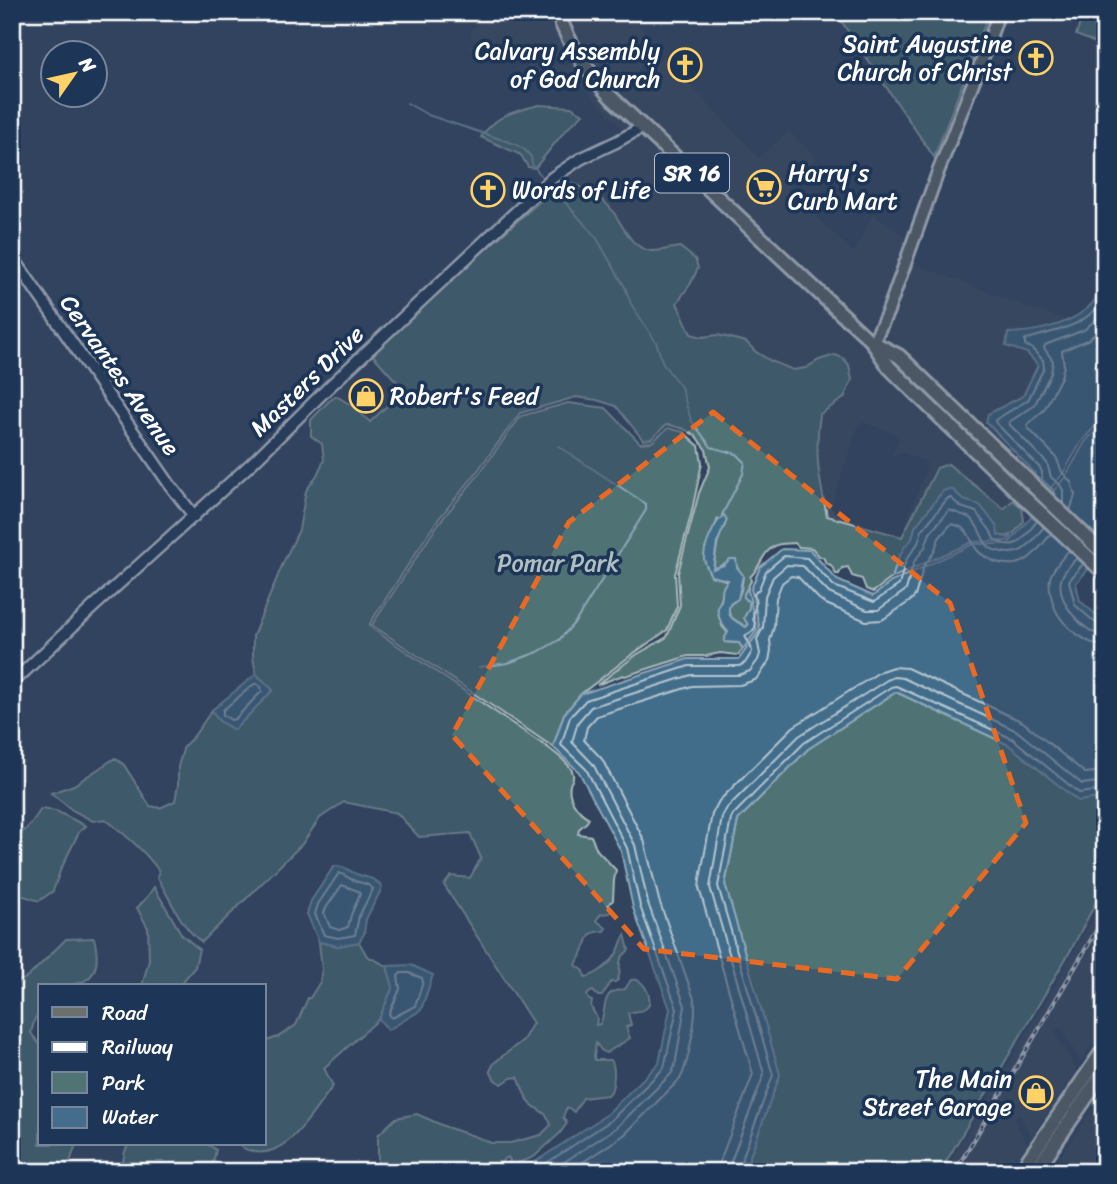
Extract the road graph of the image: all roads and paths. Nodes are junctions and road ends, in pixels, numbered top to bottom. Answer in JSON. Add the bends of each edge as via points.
{"nodes":[{"id":1,"x":557,"y":12,"type":"edge"},
{"id":2,"x":999,"y":12,"type":"edge"},
{"id":3,"x":643,"y":127,"type":"junction"},
{"id":4,"x":12,"y":256,"type":"edge"},
{"id":5,"x":847,"y":319,"type":"joint"},
{"id":6,"x":873,"y":343,"type":"junction"},
{"id":7,"x":194,"y":516,"type":"junction"},
{"id":8,"x":1105,"y":555,"type":"edge"},
{"id":9,"x":1103,"y":572,"type":"edge"},
{"id":10,"x":12,"y":683,"type":"edge"},
{"id":11,"x":1105,"y":1048,"type":"edge"},
{"id":12,"x":1105,"y":1070,"type":"edge"},
{"id":13,"x":1020,"y":1172,"type":"edge"},
{"id":14,"x":1035,"y":1172,"type":"edge"}],
"edges":[{"from":1,"to":3,"type":"highway","number":"SR 16","via":[[583,63]]},
{"from":2,"to":6,"type":"main road"},
{"from":3,"to":5,"type":"highway","number":"SR 16"},
{"from":3,"to":7,"type":"street","name":"Masters Drive","via":[[552,178]]},
{"from":4,"to":7,"type":"street","name":"Cervantes Avenue"},
{"from":5,"to":6,"type":"main road","number":"SR 16"},
{"from":6,"to":8,"type":"highway","number":"SR 16","via":[[899,356]]},
{"from":6,"to":9,"type":"highway","number":"SR 16","via":[[901,379]]},
{"from":7,"to":10,"type":"street","name":"Masters Drive"},
{"from":11,"to":13,"type":"highway"},
{"from":12,"to":14,"type":"highway"}]}
